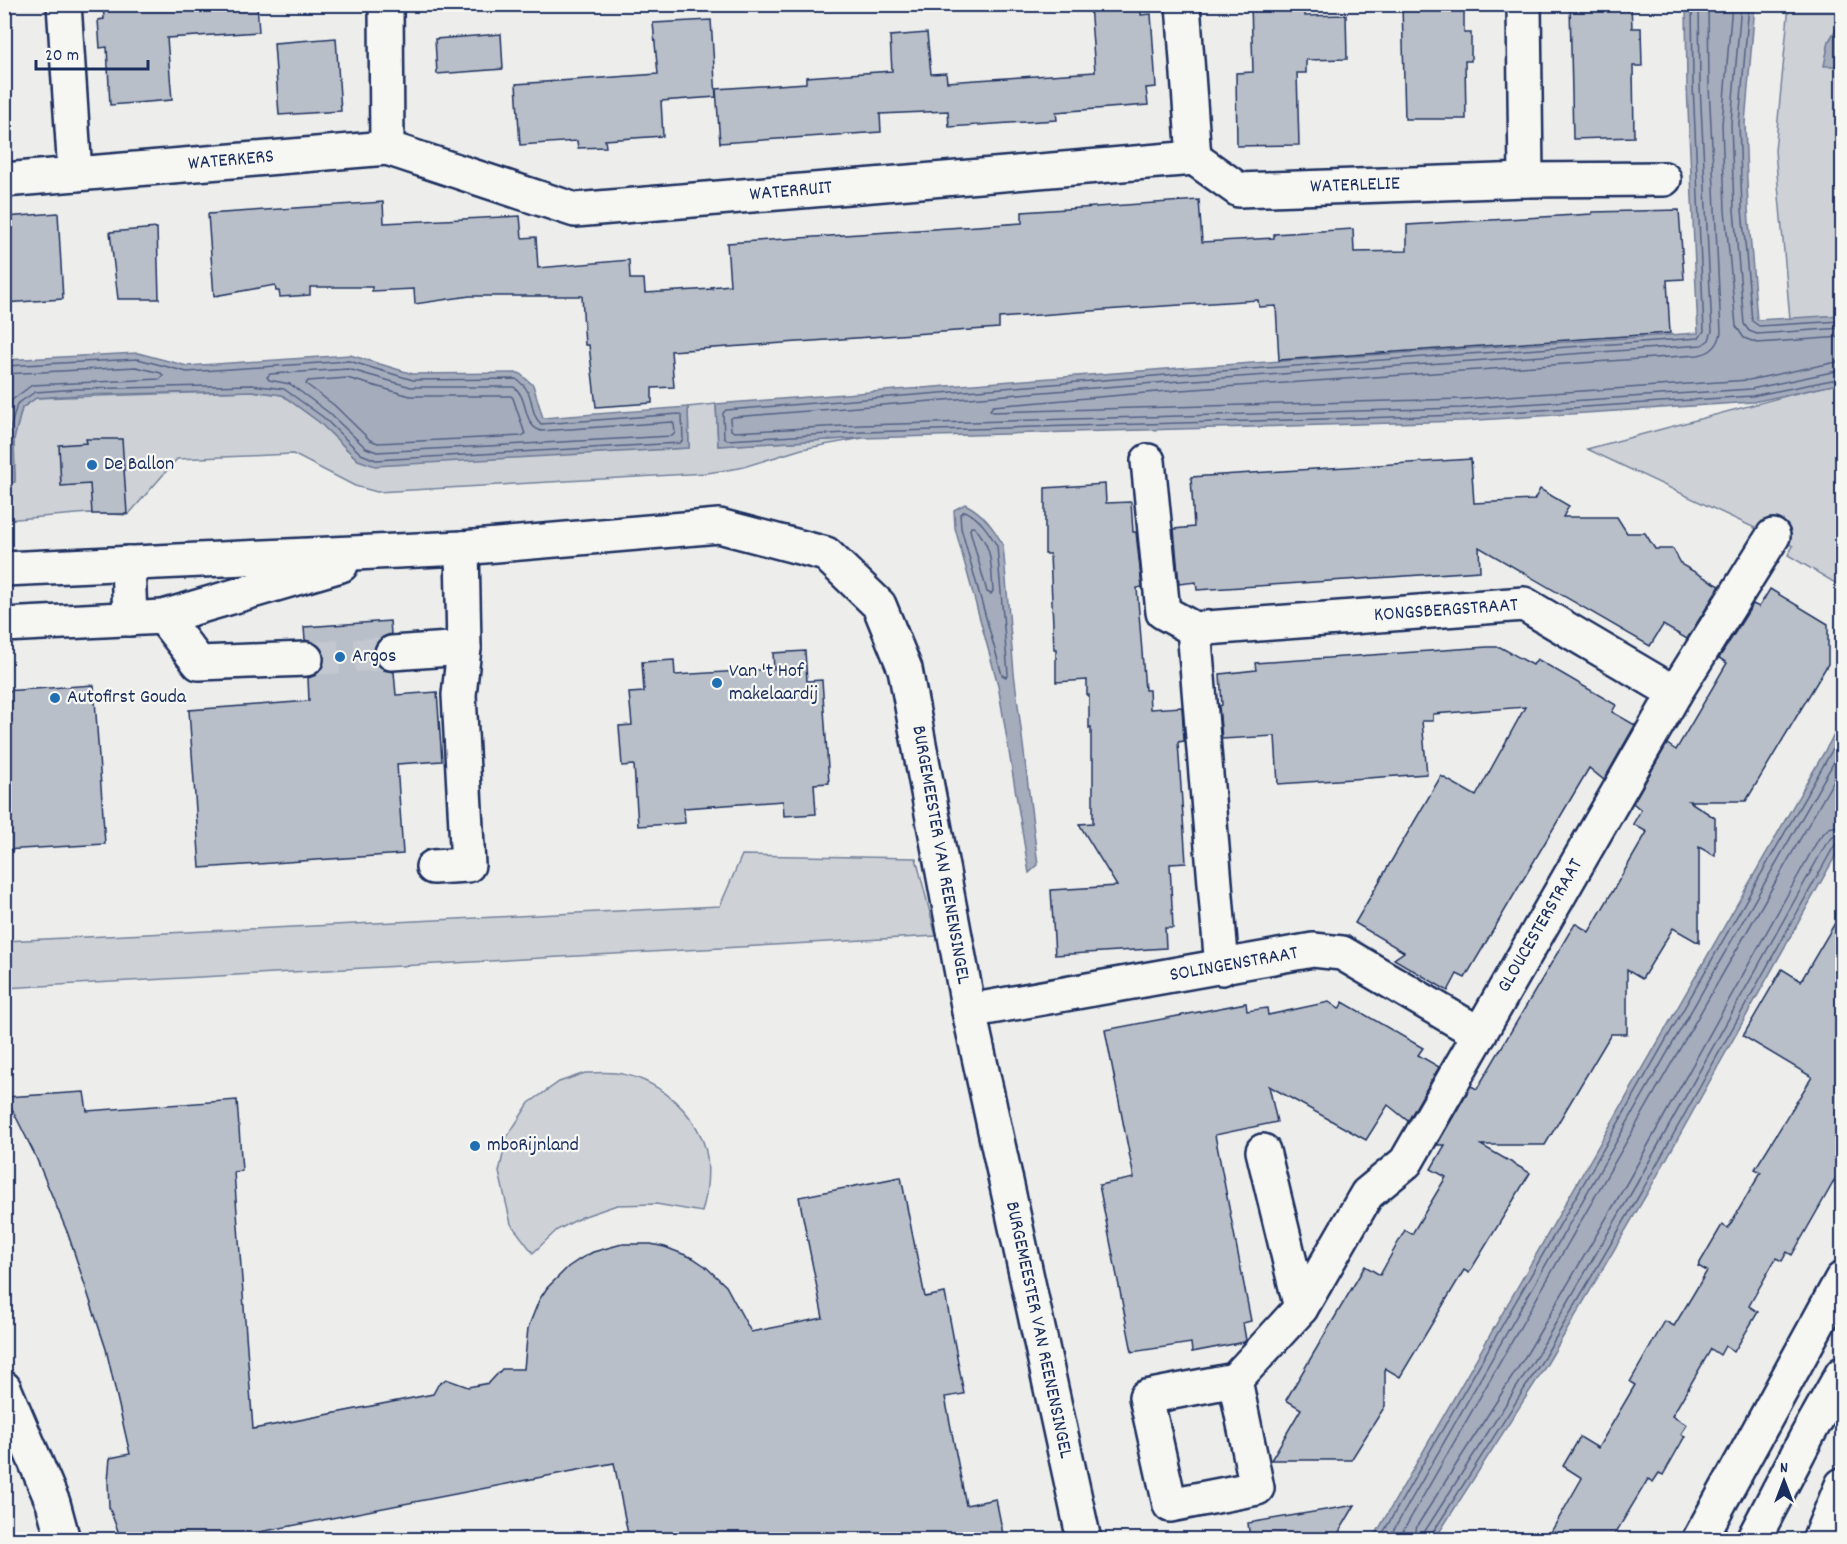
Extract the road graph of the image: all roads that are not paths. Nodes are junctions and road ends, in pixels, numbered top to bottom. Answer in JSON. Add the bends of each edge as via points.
{"nodes":[{"id":1,"x":64,"y":4,"type":"edge"},
{"id":2,"x":386,"y":4,"type":"edge"},
{"id":3,"x":1183,"y":4,"type":"edge"},
{"id":4,"x":1524,"y":4,"type":"edge"},
{"id":5,"x":387,"y":148,"type":"junction"},
{"id":6,"x":1194,"y":158,"type":"junction"},
{"id":7,"x":75,"y":174,"type":"junction"},
{"id":8,"x":1664,"y":179,"type":"dead end"},
{"id":9,"x":4,"y":180,"type":"edge"},
{"id":10,"x":1526,"y":180,"type":"junction"},
{"id":11,"x":1148,"y":460,"type":"dead end"},
{"id":12,"x":1773,"y":537,"type":"dead end"},
{"id":13,"x":462,"y":548,"type":"junction"},
{"id":14,"x":392,"y":551,"type":"junction"},
{"id":15,"x":128,"y":563,"type":"junction"},
{"id":16,"x":4,"y":569,"type":"edge"},
{"id":17,"x":163,"y":617,"type":"junction"},
{"id":18,"x":130,"y":619,"type":"junction"},
{"id":19,"x":4,"y":626,"type":"edge"},
{"id":20,"x":1194,"y":629,"type":"junction"},
{"id":21,"x":464,"y":648,"type":"junction"},
{"id":22,"x":392,"y":653,"type":"tunnel mouth"},
{"id":23,"x":306,"y":658,"type":"tunnel mouth"},
{"id":24,"x":1675,"y":693,"type":"junction"},
{"id":25,"x":433,"y":867,"type":"dead end"},
{"id":26,"x":1222,"y":968,"type":"junction"},
{"id":27,"x":969,"y":1011,"type":"junction"},
{"id":28,"x":1480,"y":1034,"type":"junction"},
{"id":29,"x":1263,"y":1151,"type":"dead end"},
{"id":30,"x":1842,"y":1279,"type":"edge"},
{"id":31,"x":1301,"y":1308,"type":"junction"},
{"id":32,"x":1842,"y":1374,"type":"edge"},
{"id":33,"x":1235,"y":1380,"type":"dead end"},
{"id":34,"x":4,"y":1388,"type":"edge"},
{"id":35,"x":1842,"y":1485,"type":"edge"},
{"id":36,"x":63,"y":1539,"type":"edge"},
{"id":37,"x":1084,"y":1539,"type":"edge"},
{"id":38,"x":1699,"y":1539,"type":"edge"},
{"id":39,"x":1753,"y":1539,"type":"edge"},
{"id":40,"x":1819,"y":1539,"type":"edge"}],
"edges":[{"from":1,"to":7,"type":"street"},
{"from":2,"to":5,"type":"street"},
{"from":3,"to":6,"type":"street"},
{"from":4,"to":10,"type":"street"},
{"from":5,"to":6,"type":"street","name":"WATERRUIT","via":[[575,210]]},
{"from":5,"to":7,"type":"street","name":"WATERKERS"},
{"from":6,"to":10,"type":"street","name":"WATERLELIE","via":[[1239,190]]},
{"from":7,"to":9,"type":"street","name":"WATERKERS"},
{"from":8,"to":10,"type":"street","name":"WATERLELIE"},
{"from":11,"to":20,"type":"street","via":[[1162,612]]},
{"from":12,"to":24,"type":"street","name":"GLOUCESTERSTRAAT"},
{"from":13,"to":14,"type":"street","name":"BURGEMEESTER VAN REENENSINGEL"},
{"from":13,"to":21,"type":"street"},
{"from":13,"to":27,"type":"street","name":"BURGEMEESTER VAN REENENSINGEL","via":[[719,526],[826,554],[879,605],[905,669]]},
{"from":14,"to":15,"type":"street","name":"BURGEMEESTER VAN REENENSINGEL"},
{"from":14,"to":17,"type":"street","name":"BURGEMEESTER VAN REENENSINGEL"},
{"from":15,"to":16,"type":"street","name":"BURGEMEESTER VAN REENENSINGEL"},
{"from":15,"to":18,"type":"street"},
{"from":17,"to":18,"type":"street","name":"BURGEMEESTER VAN REENENSINGEL"},
{"from":17,"to":23,"type":"street","via":[[199,663]]},
{"from":18,"to":19,"type":"street","name":"BURGEMEESTER VAN REENENSINGEL"},
{"from":20,"to":24,"type":"street","name":"KONGSBERGSTRAAT","via":[[1524,604]]},
{"from":20,"to":26,"type":"street"},
{"from":21,"to":22,"type":"street"},
{"from":21,"to":25,"type":"street","via":[[459,695],[468,865]]},
{"from":24,"to":28,"type":"street","name":"GLOUCESTERSTRAAT"},
{"from":26,"to":27,"type":"street","name":"SOLINGENSTRAAT"},
{"from":26,"to":28,"type":"street","name":"SOLINGENSTRAAT","via":[[1313,950],[1342,952]]},
{"from":27,"to":37,"type":"street","name":"BURGEMEESTER VAN REENENSINGEL"},
{"from":28,"to":31,"type":"street","name":"GLOUCESTERSTRAAT","via":[[1406,1162],[1366,1194]]},
{"from":29,"to":31,"type":"street"},
{"from":30,"to":38,"type":"street"},
{"from":31,"to":33,"type":"street","name":"GLOUCESTERSTRAAT"},
{"from":32,"to":39,"type":"street"},
{"from":34,"to":36,"type":"street","via":[[53,1503]]},
{"from":35,"to":40,"type":"street"}]}
